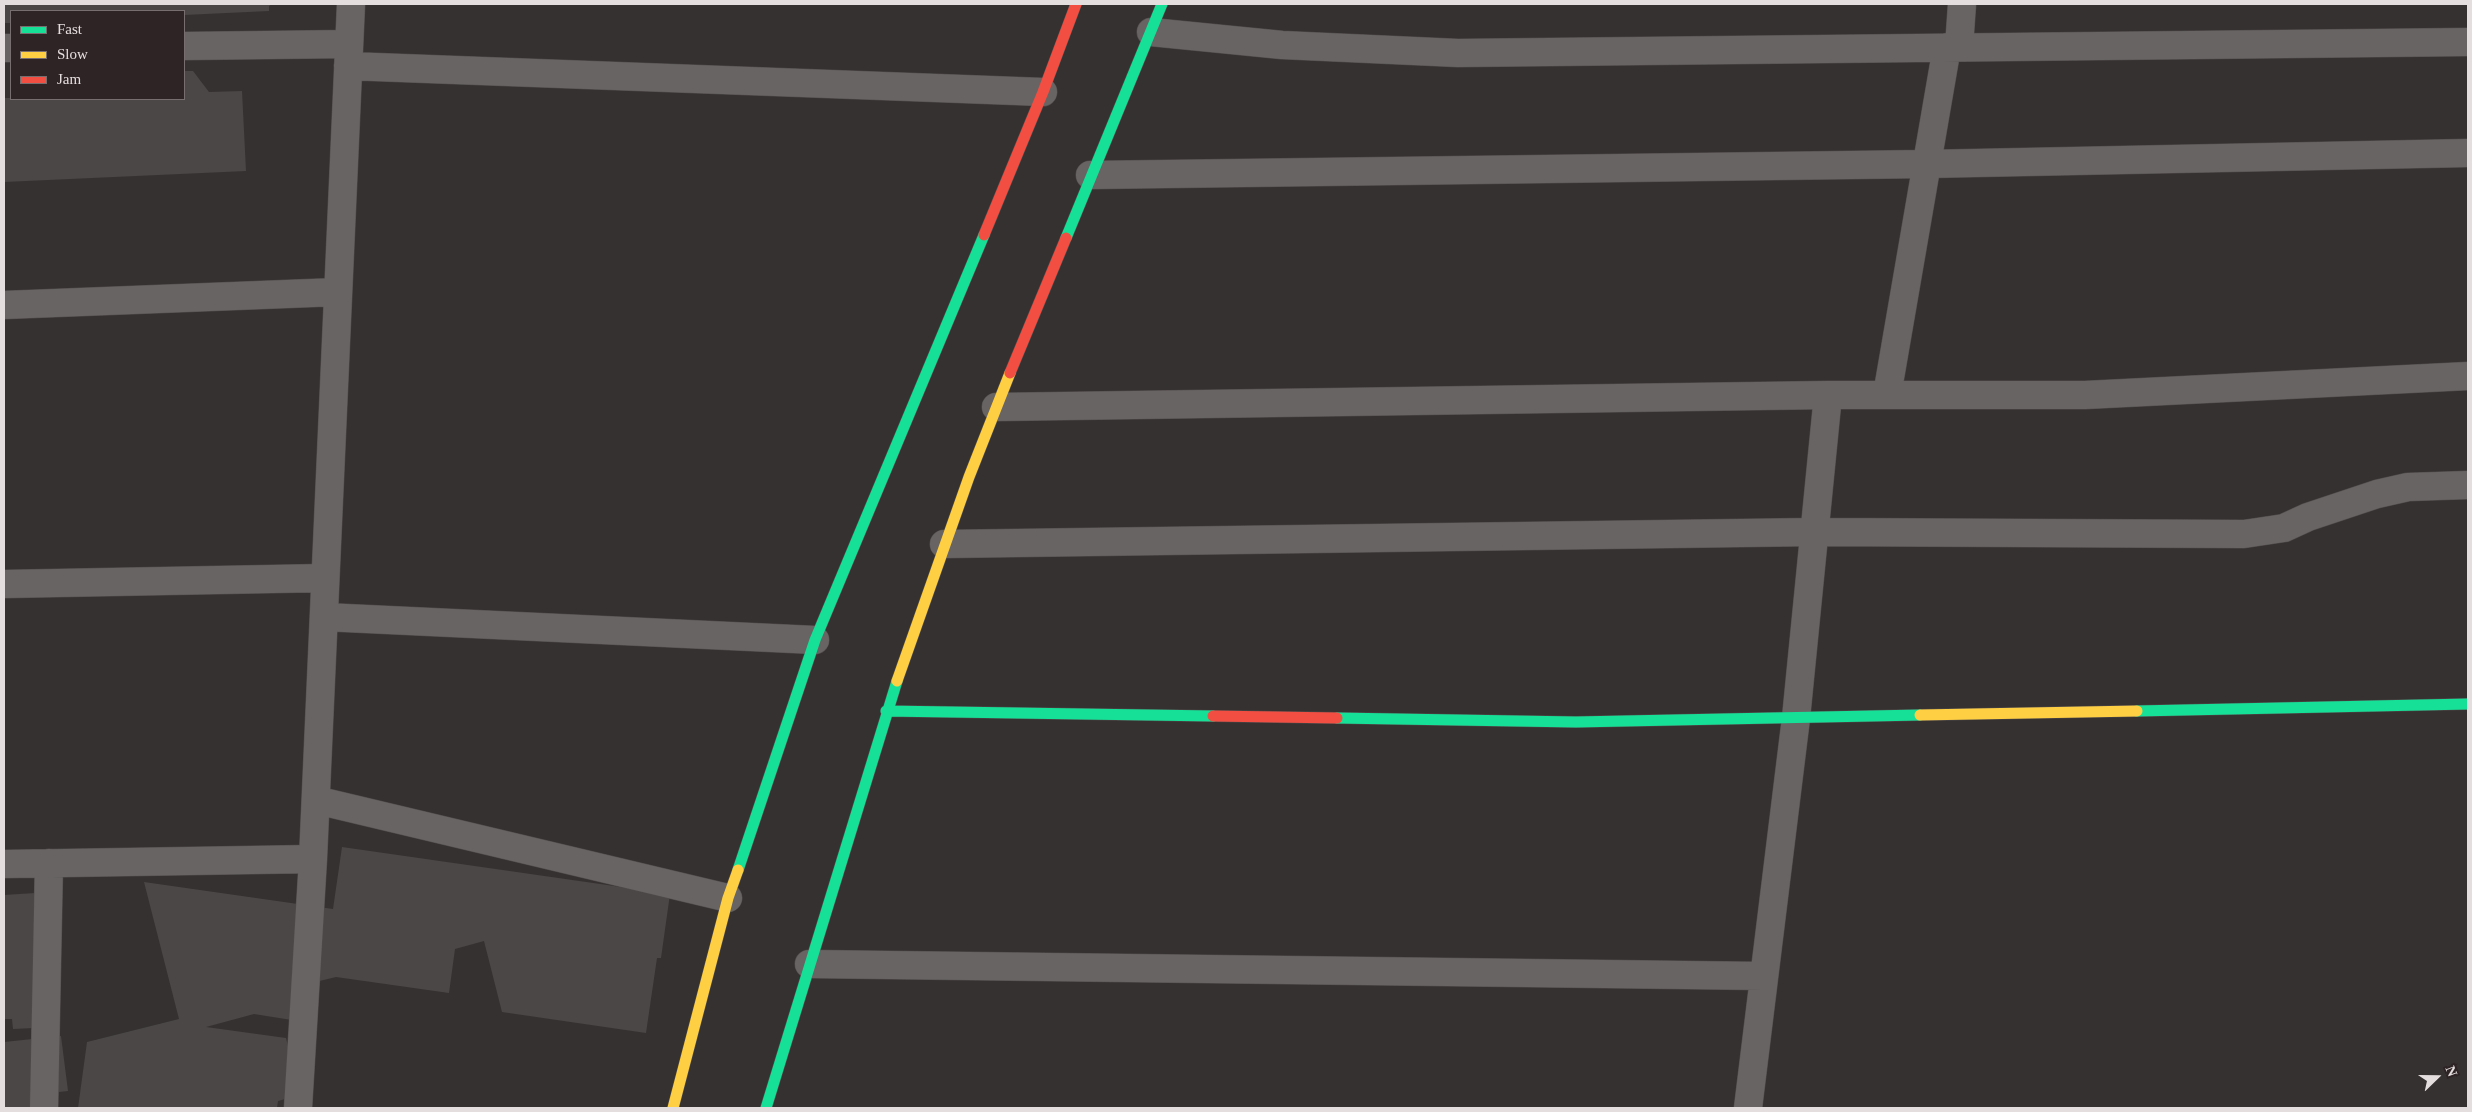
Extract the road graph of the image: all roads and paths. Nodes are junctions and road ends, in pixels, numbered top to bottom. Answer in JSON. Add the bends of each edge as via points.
{"nodes":[{"id":1,"x":351,"y":4,"type":"edge"},
{"id":2,"x":1076,"y":4,"type":"edge"},
{"id":3,"x":1162,"y":4,"type":"edge"},
{"id":4,"x":1962,"y":4,"type":"edge"},
{"id":5,"x":1151,"y":32,"type":"junction"},
{"id":6,"x":2468,"y":42,"type":"edge"},
{"id":7,"x":185,"y":46,"type":"edge"},
{"id":8,"x":1953,"y":47,"type":"junction"},
{"id":9,"x":349,"y":55,"type":"junction"},
{"id":10,"x":1043,"y":92,"type":"junction"},
{"id":11,"x":2468,"y":153,"type":"edge"},
{"id":12,"x":1926,"y":164,"type":"junction"},
{"id":13,"x":1090,"y":175,"type":"junction"},
{"id":14,"x":338,"y":292,"type":"junction"},
{"id":15,"x":4,"y":305,"type":"edge"},
{"id":16,"x":2468,"y":376,"type":"edge"},
{"id":17,"x":1828,"y":395,"type":"junction"},
{"id":18,"x":1887,"y":396,"type":"junction"},
{"id":19,"x":996,"y":407,"type":"junction"},
{"id":20,"x":2468,"y":485,"type":"edge"},
{"id":21,"x":1814,"y":532,"type":"junction"},
{"id":22,"x":944,"y":544,"type":"junction"},
{"id":23,"x":326,"y":578,"type":"junction"},
{"id":24,"x":4,"y":584,"type":"edge"},
{"id":25,"x":324,"y":618,"type":"junction"},
{"id":26,"x":815,"y":640,"type":"junction"},
{"id":27,"x":2468,"y":704,"type":"edge"},
{"id":28,"x":886,"y":711,"type":"junction"},
{"id":29,"x":1796,"y":718,"type":"junction"},
{"id":30,"x":316,"y":800,"type":"junction"},
{"id":31,"x":313,"y":859,"type":"junction"},
{"id":32,"x":49,"y":863,"type":"junction"},
{"id":33,"x":4,"y":864,"type":"edge"},
{"id":34,"x":728,"y":898,"type":"junction"},
{"id":35,"x":809,"y":964,"type":"junction"},
{"id":36,"x":1764,"y":976,"type":"junction"},
{"id":37,"x":44,"y":1108,"type":"edge"},
{"id":38,"x":298,"y":1108,"type":"edge"},
{"id":39,"x":672,"y":1108,"type":"edge"},
{"id":40,"x":766,"y":1108,"type":"edge"},
{"id":41,"x":1748,"y":1108,"type":"edge"}],
"edges":[{"from":1,"to":9,"type":"street"},
{"from":2,"to":10,"type":"main road"},
{"from":3,"to":5,"type":"main road"},
{"from":4,"to":8,"type":"street"},
{"from":5,"to":8,"type":"street","via":[[1282,45],[1458,53]]},
{"from":5,"to":13,"type":"main road"},
{"from":6,"to":8,"type":"street"},
{"from":7,"to":9,"type":"street"},
{"from":8,"to":12,"type":"street"},
{"from":9,"to":10,"type":"street"},
{"from":9,"to":14,"type":"street"},
{"from":10,"to":26,"type":"main road"},
{"from":11,"to":12,"type":"street"},
{"from":12,"to":13,"type":"street"},
{"from":12,"to":18,"type":"street"},
{"from":13,"to":19,"type":"main road"},
{"from":14,"to":15,"type":"street"},
{"from":14,"to":23,"type":"street"},
{"from":16,"to":18,"type":"street","via":[[2086,395]]},
{"from":17,"to":18,"type":"street"},
{"from":17,"to":19,"type":"street"},
{"from":17,"to":21,"type":"street"},
{"from":19,"to":22,"type":"main road"},
{"from":20,"to":21,"type":"street","via":[[2427,485],[2378,494],[2267,532]]},
{"from":21,"to":22,"type":"street"},
{"from":21,"to":29,"type":"street"},
{"from":22,"to":28,"type":"main road"},
{"from":23,"to":24,"type":"street"},
{"from":23,"to":25,"type":"street"},
{"from":25,"to":26,"type":"street"},
{"from":25,"to":30,"type":"street"},
{"from":26,"to":34,"type":"main road"},
{"from":27,"to":29,"type":"main road"},
{"from":28,"to":29,"type":"main road","via":[[1576,722]]},
{"from":28,"to":35,"type":"main road"},
{"from":29,"to":36,"type":"street"},
{"from":30,"to":31,"type":"street"},
{"from":30,"to":34,"type":"street"},
{"from":31,"to":32,"type":"street"},
{"from":31,"to":38,"type":"street"},
{"from":32,"to":33,"type":"street"},
{"from":32,"to":37,"type":"street"},
{"from":34,"to":39,"type":"main road"},
{"from":35,"to":36,"type":"street"},
{"from":35,"to":40,"type":"main road"},
{"from":36,"to":41,"type":"street"}]}
